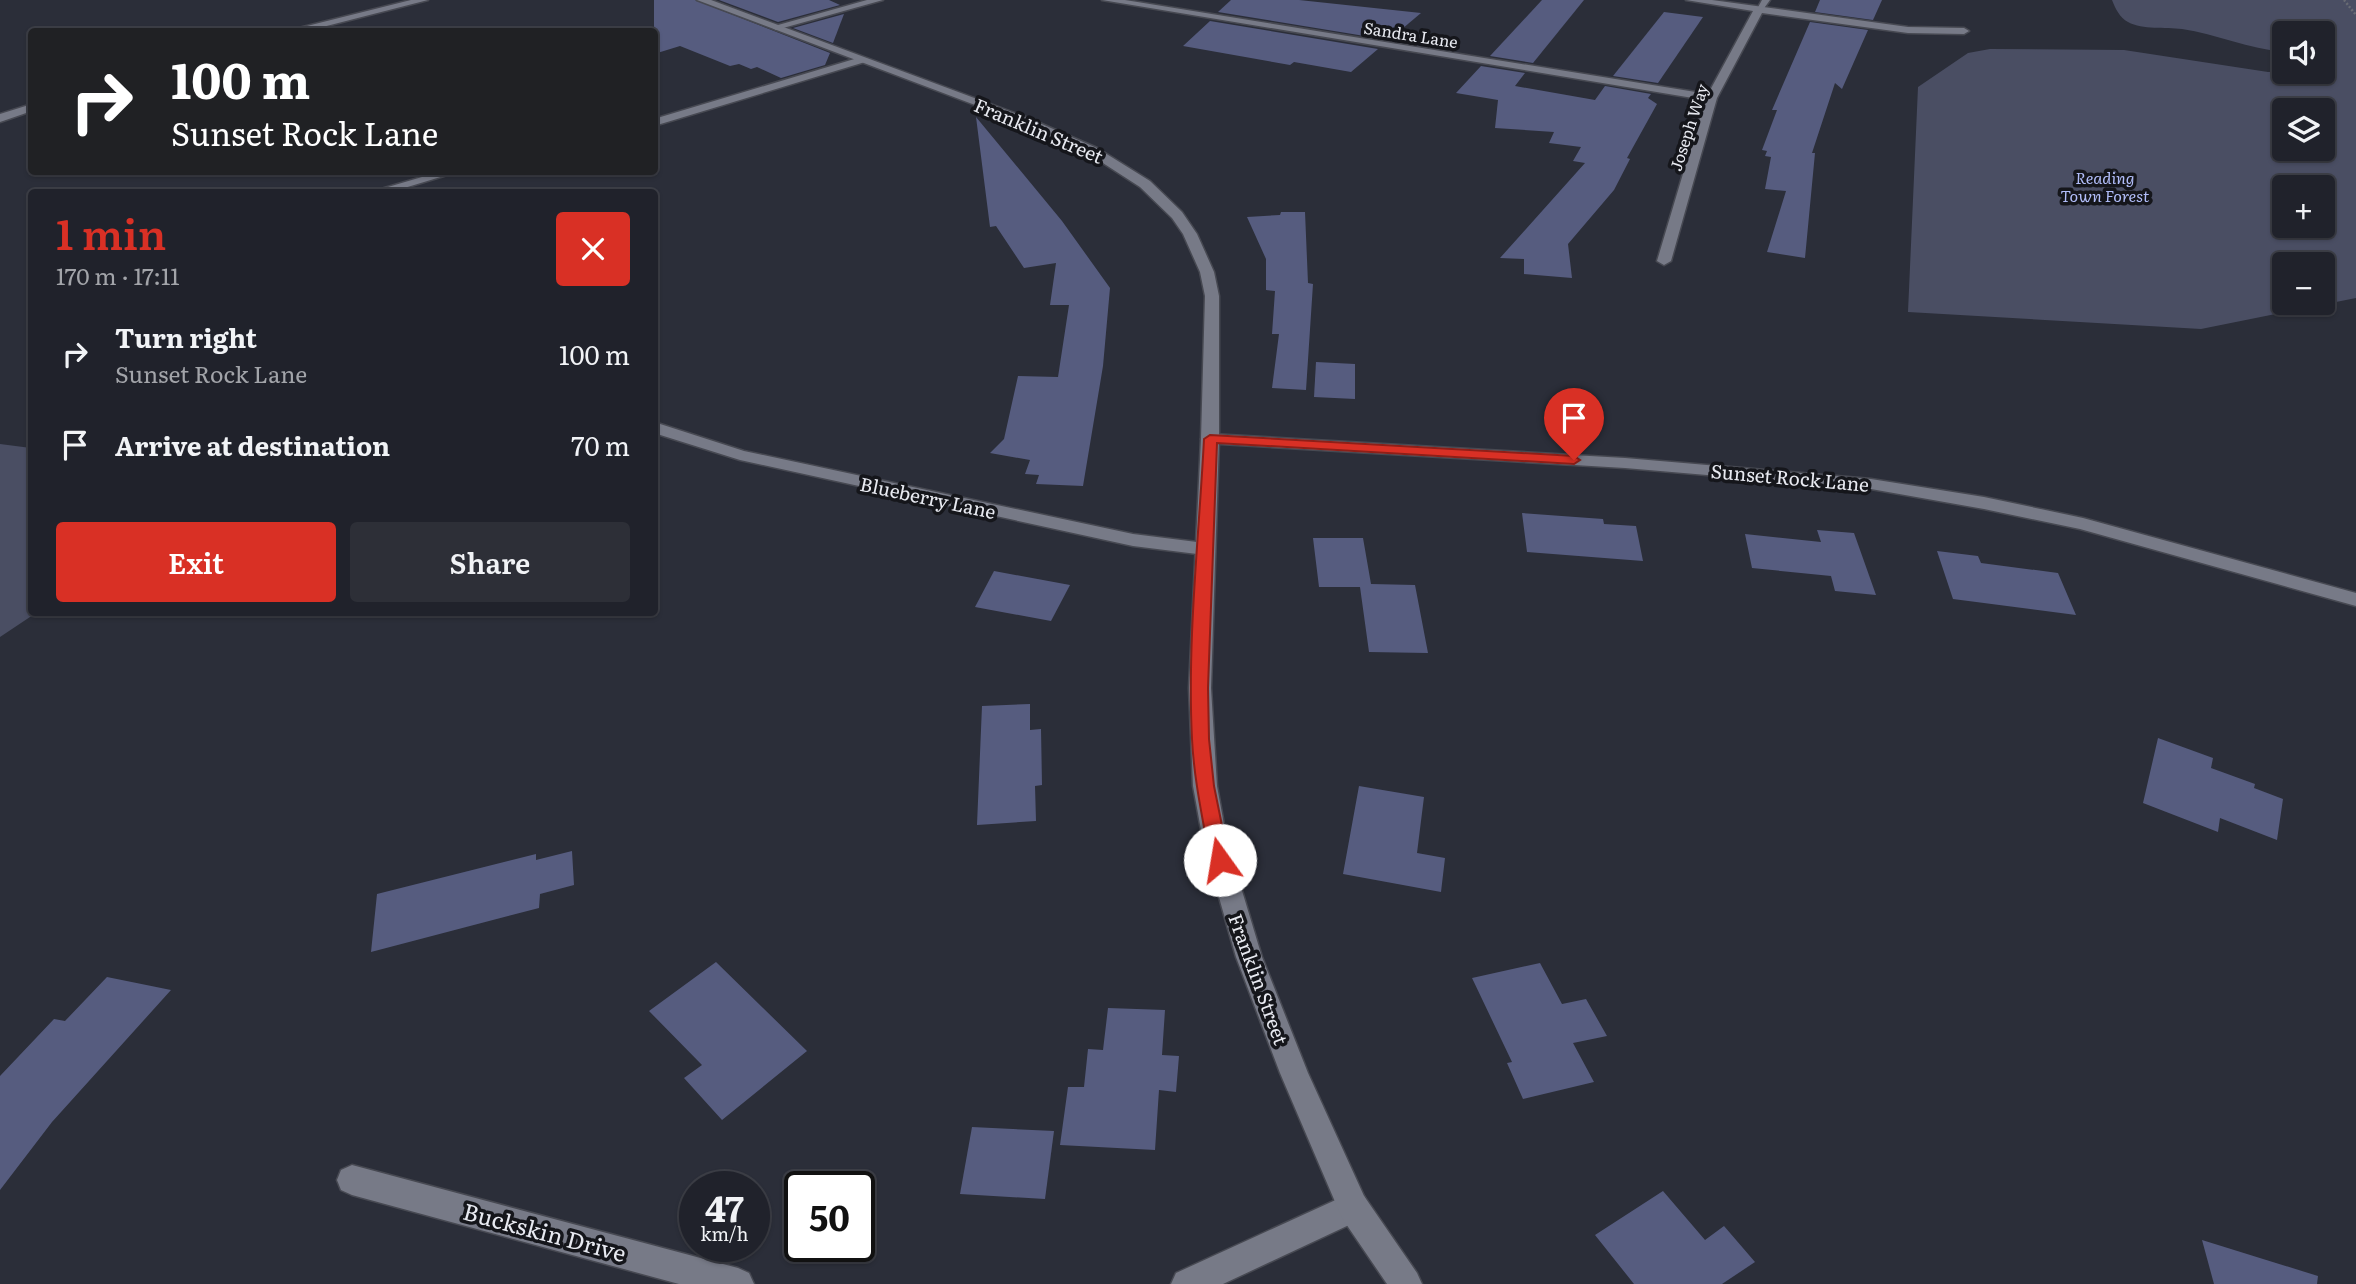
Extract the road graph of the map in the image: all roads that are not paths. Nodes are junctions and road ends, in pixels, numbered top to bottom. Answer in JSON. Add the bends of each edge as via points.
{"nodes":[{"id":1,"x":423,"y":0,"type":"edge"},
{"id":2,"x":702,"y":0,"type":"edge"},
{"id":3,"x":878,"y":0,"type":"edge"},
{"id":4,"x":1107,"y":0,"type":"edge"},
{"id":5,"x":1691,"y":0,"type":"edge"},
{"id":6,"x":1763,"y":5,"type":"edge"},
{"id":7,"x":776,"y":27,"type":"junction"},
{"id":8,"x":305,"y":28,"type":"edge"},
{"id":9,"x":1964,"y":32,"type":"dead end"},
{"id":10,"x":860,"y":60,"type":"junction"},
{"id":11,"x":1710,"y":99,"type":"junction"},
{"id":12,"x":28,"y":108,"type":"edge"},
{"id":13,"x":0,"y":118,"type":"edge"},
{"id":14,"x":658,"y":122,"type":"edge"},
{"id":15,"x":440,"y":175,"type":"edge"},
{"id":16,"x":389,"y":189,"type":"edge"},
{"id":17,"x":1664,"y":261,"type":"dead end"},
{"id":18,"x":658,"y":428,"type":"edge"},
{"id":19,"x":1210,"y":439,"type":"junction"},
{"id":20,"x":1205,"y":550,"type":"junction"},
{"id":21,"x":2356,"y":600,"type":"edge"},
{"id":22,"x":352,"y":1180,"type":"dead end"},
{"id":23,"x":1353,"y":1207,"type":"junction"},
{"id":24,"x":738,"y":1284,"type":"edge"},
{"id":25,"x":1187,"y":1284,"type":"edge"},
{"id":26,"x":1406,"y":1284,"type":"edge"}],
"edges":[{"from":1,"to":8,"type":"street"},
{"from":2,"to":7,"type":"street","name":"Franklin Street"},
{"from":3,"to":7,"type":"street"},
{"from":4,"to":11,"type":"street","name":"Sandra Lane"},
{"from":5,"to":6,"type":"street"},
{"from":6,"to":9,"type":"street","via":[[1908,30]]},
{"from":6,"to":11,"type":"street","name":"Joseph Way"},
{"from":7,"to":10,"type":"street","name":"Franklin Street"},
{"from":10,"to":14,"type":"street"},
{"from":10,"to":19,"type":"street","name":"Franklin Street","via":[[1024,120],[1093,151],[1145,184],[1177,215],[1201,254],[1212,296]]},
{"from":11,"to":17,"type":"street","name":"Joseph Way"},
{"from":12,"to":13,"type":"street"},
{"from":15,"to":16,"type":"street"},
{"from":18,"to":20,"type":"street","name":"Blueberry Lane","via":[[766,461],[1133,540]]},
{"from":19,"to":20,"type":"street","name":"Franklin Street"},
{"from":19,"to":21,"type":"street","name":"Sunset Rock Lane","via":[[1611,462],[1871,484],[2083,524]]},
{"from":20,"to":23,"type":"street","name":"Franklin Street","via":[[1201,739],[1214,841],[1248,957]]},
{"from":22,"to":24,"type":"street","name":"Buckskin Drive"},
{"from":23,"to":25,"type":"street"},
{"from":23,"to":26,"type":"street","name":"Franklin Street"}]}
